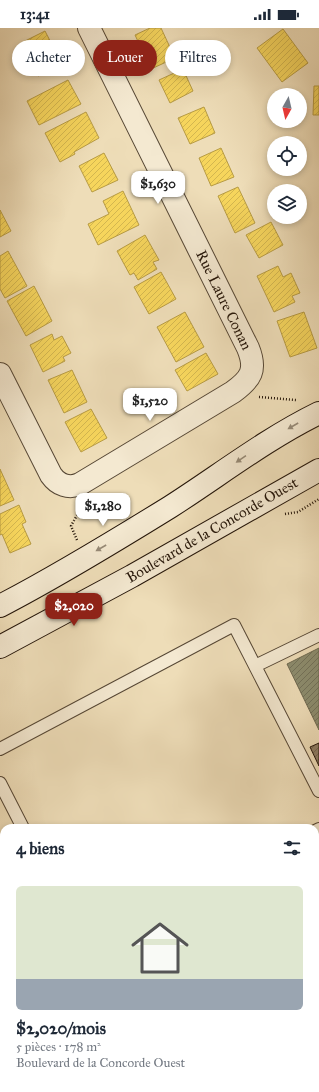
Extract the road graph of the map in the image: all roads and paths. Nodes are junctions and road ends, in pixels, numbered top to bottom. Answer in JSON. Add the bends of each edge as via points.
{"nodes":[{"id":1,"x":89,"y":28,"type":"edge"},
{"id":2,"x":0,"y":374,"type":"edge"},
{"id":3,"x":256,"y":397,"type":"dead end"},
{"id":4,"x":288,"y":399,"type":"dead end"},
{"id":5,"x":319,"y":412,"type":"edge"},
{"id":6,"x":319,"y":470,"type":"edge"},
{"id":7,"x":82,"y":503,"type":"dead end"},
{"id":8,"x":78,"y":540,"type":"dead end"},
{"id":9,"x":0,"y":606,"type":"edge"},
{"id":10,"x":319,"y":635,"type":"edge"},
{"id":11,"x":0,"y":647,"type":"edge"},
{"id":12,"x":256,"y":666,"type":"junction"},
{"id":13,"x":0,"y":749,"type":"edge"},
{"id":14,"x":0,"y":783,"type":"edge"},
{"id":15,"x":319,"y":791,"type":"edge"},
{"id":16,"x":21,"y":824,"type":"edge"}],
"edges":[{"from":1,"to":2,"type":"street","name":"Rue Laure Conan","via":[[252,356],[253,368],[250,378],[233,392],[73,486],[62,484],[51,476]]},
{"from":3,"to":4,"type":"path"},
{"from":5,"to":9,"type":"street","one_way":true,"via":[[274,438],[116,540]]},
{"from":6,"to":11,"type":"street","name":"Boulevard de la Concorde Ouest"},
{"from":7,"to":8,"type":"path","via":[[71,526]]},
{"from":10,"to":12,"type":"lane"},
{"from":12,"to":13,"type":"lane","via":[[234,625]]},
{"from":12,"to":15,"type":"lane"},
{"from":14,"to":16,"type":"lane"}]}
